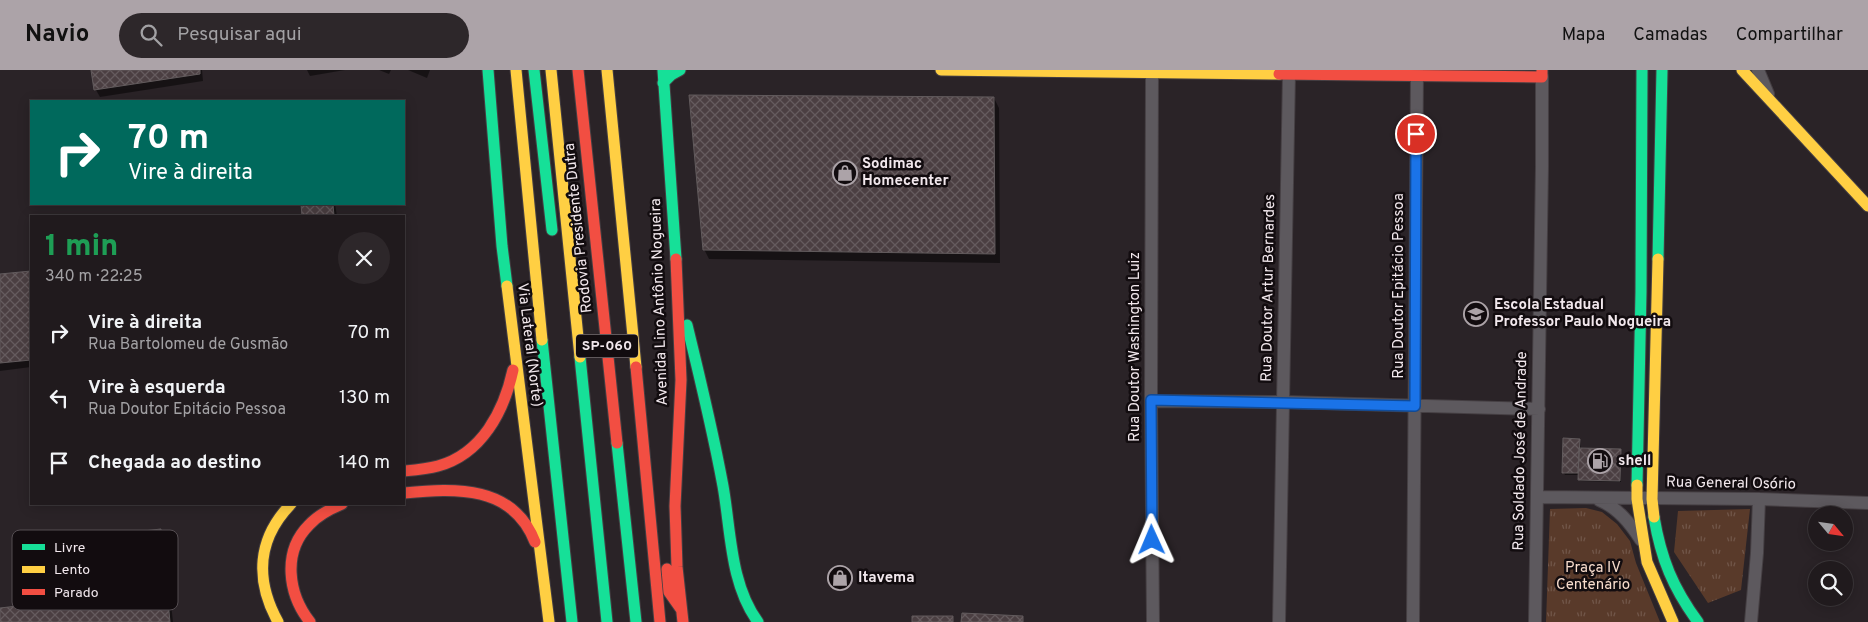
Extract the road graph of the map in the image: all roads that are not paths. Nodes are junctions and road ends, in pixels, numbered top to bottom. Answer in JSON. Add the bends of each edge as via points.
{"nodes":[{"id":1,"x":488,"y":70,"type":"edge"},
{"id":2,"x":516,"y":70,"type":"edge"},
{"id":3,"x":534,"y":70,"type":"edge"},
{"id":4,"x":551,"y":70,"type":"edge"},
{"id":5,"x":578,"y":70,"type":"edge"},
{"id":6,"x":607,"y":70,"type":"edge"},
{"id":7,"x":663,"y":70,"type":"edge"},
{"id":8,"x":680,"y":70,"type":"edge"},
{"id":9,"x":941,"y":70,"type":"edge"},
{"id":10,"x":1022,"y":70,"type":"edge"},
{"id":11,"x":1642,"y":70,"type":"edge"},
{"id":12,"x":1662,"y":70,"type":"edge"},
{"id":13,"x":1742,"y":70,"type":"edge"},
{"id":14,"x":1758,"y":70,"type":"edge"},
{"id":15,"x":1152,"y":72,"type":"junction"},
{"id":16,"x":1417,"y":73,"type":"edge"},
{"id":17,"x":1542,"y":73,"type":"edge"},
{"id":18,"x":1289,"y":74,"type":"junction"},
{"id":19,"x":663,"y":83,"type":"junction"},
{"id":20,"x":1772,"y":103,"type":"junction"},
{"id":21,"x":1868,"y":206,"type":"edge"},
{"id":22,"x":554,"y":245,"type":"dead end"},
{"id":23,"x":561,"y":288,"type":"dead end"},
{"id":24,"x":679,"y":301,"type":"junction"},
{"id":25,"x":578,"y":338,"type":"junction"},
{"id":26,"x":515,"y":358,"type":"junction"},
{"id":27,"x":1151,"y":400,"type":"junction"},
{"id":28,"x":1283,"y":402,"type":"junction"},
{"id":29,"x":1415,"y":406,"type":"junction"},
{"id":30,"x":641,"y":408,"type":"junction"},
{"id":31,"x":1539,"y":409,"type":"junction"},
{"id":32,"x":405,"y":471,"type":"edge"},
{"id":33,"x":405,"y":493,"type":"edge"},
{"id":34,"x":1537,"y":497,"type":"junction"},
{"id":35,"x":1594,"y":498,"type":"junction"},
{"id":36,"x":1637,"y":499,"type":"junction"},
{"id":37,"x":1652,"y":499,"type":"junction"},
{"id":38,"x":1759,"y":500,"type":"junction"},
{"id":39,"x":1868,"y":503,"type":"edge"},
{"id":40,"x":290,"y":505,"type":"edge"},
{"id":41,"x":340,"y":505,"type":"edge"},
{"id":42,"x":1642,"y":542,"type":"junction"},
{"id":43,"x":546,"y":586,"type":"junction"},
{"id":44,"x":681,"y":610,"type":"junction"},
{"id":45,"x":278,"y":622,"type":"edge"},
{"id":46,"x":310,"y":622,"type":"edge"},
{"id":47,"x":549,"y":622,"type":"edge"},
{"id":48,"x":572,"y":622,"type":"edge"},
{"id":49,"x":607,"y":622,"type":"edge"},
{"id":50,"x":636,"y":622,"type":"edge"},
{"id":51,"x":660,"y":622,"type":"edge"},
{"id":52,"x":683,"y":622,"type":"edge"},
{"id":53,"x":758,"y":622,"type":"edge"},
{"id":54,"x":1153,"y":622,"type":"edge"},
{"id":55,"x":1279,"y":622,"type":"edge"},
{"id":56,"x":1413,"y":622,"type":"edge"},
{"id":57,"x":1535,"y":622,"type":"edge"},
{"id":58,"x":1673,"y":622,"type":"edge"},
{"id":59,"x":1698,"y":622,"type":"edge"},
{"id":60,"x":1751,"y":622,"type":"edge"}],
"edges":[{"from":1,"to":26,"type":"main road","name":"Via Lateral (Norte)"},
{"from":2,"to":48,"type":"main road"},
{"from":3,"to":22,"type":"main road"},
{"from":4,"to":25,"type":"main road","name":"Rodovia Presidente Dutra","number":"SP-060"},
{"from":5,"to":50,"type":"main road","name":"Rodovia Presidente Dutra","number":"SP-060"},
{"from":6,"to":30,"type":"main road","number":"SP-060"},
{"from":7,"to":19,"type":"main road","name":"Avenida Lino Antônio Nogueira"},
{"from":8,"to":19,"type":"main road"},
{"from":9,"to":10,"type":"main road"},
{"from":10,"to":15,"type":"main road"},
{"from":11,"to":36,"type":"main road"},
{"from":12,"to":37,"type":"main road"},
{"from":13,"to":20,"type":"main road"},
{"from":14,"to":20,"type":"street"},
{"from":15,"to":18,"type":"main road"},
{"from":15,"to":27,"type":"street","name":"Rua Doutor Washington Luiz"},
{"from":16,"to":17,"type":"main road"},
{"from":16,"to":18,"type":"main road"},
{"from":16,"to":29,"type":"street","name":"Rua Doutor Epitácio Pessoa"},
{"from":17,"to":31,"type":"street","name":"Rua Soldado José de Andrade"},
{"from":18,"to":28,"type":"street","name":"Rua Doutor Artur Bernardes"},
{"from":19,"to":24,"type":"main road","name":"Avenida Lino Antônio Nogueira"},
{"from":20,"to":21,"type":"main road"},
{"from":23,"to":25,"type":"main road"},
{"from":24,"to":44,"type":"main road","name":"Avenida Lino Antônio Nogueira","via":[[681,380],[675,506]]},
{"from":24,"to":53,"type":"main road","via":[[723,486],[740,588]]},
{"from":25,"to":49,"type":"main road","name":"Rodovia Presidente Dutra","number":"SP-060"},
{"from":26,"to":32,"type":"main road","via":[[502,408],[484,436],[449,462]]},
{"from":26,"to":43,"type":"main road","name":"Via Lateral (Norte)"},
{"from":27,"to":28,"type":"street"},
{"from":27,"to":54,"type":"street","name":"Rua Doutor Washington Luiz"},
{"from":28,"to":29,"type":"street"},
{"from":28,"to":55,"type":"street","name":"Rua Doutor Artur Bernardes"},
{"from":29,"to":31,"type":"street"},
{"from":29,"to":56,"type":"street","name":"Rua Doutor Epitácio Pessoa"},
{"from":30,"to":44,"type":"main road","via":[[653,440],[669,592]]},
{"from":30,"to":51,"type":"main road","number":"SP-060"},
{"from":31,"to":34,"type":"street","name":"Rua Soldado José de Andrade"},
{"from":33,"to":43,"type":"main road","via":[[472,493],[504,502],[517,511],[528,526],[540,555]]},
{"from":34,"to":35,"type":"street","name":"Rua General Osório"},
{"from":34,"to":57,"type":"street","name":"Rua Soldado José de Andrade"},
{"from":35,"to":36,"type":"street","name":"Rua General Osório"},
{"from":35,"to":42,"type":"street","name":"Rua General Osório","via":[[1623,516]]},
{"from":36,"to":37,"type":"street","name":"Rua General Osório"},
{"from":36,"to":42,"type":"main road"},
{"from":37,"to":38,"type":"street","name":"Rua General Osório"},
{"from":37,"to":59,"type":"main road","via":[[1665,568],[1682,602]]},
{"from":38,"to":39,"type":"street","name":"Rua General Osório"},
{"from":38,"to":60,"type":"street"},
{"from":40,"to":45,"type":"main road","via":[[272,529],[264,554],[265,585],[272,613]]},
{"from":41,"to":46,"type":"main road","via":[[312,522],[300,535],[294,550],[290,566],[292,588]]},
{"from":42,"to":58,"type":"main road","via":[[1654,581]]},
{"from":43,"to":47,"type":"main road","name":"Via Lateral (Norte)"},
{"from":44,"to":52,"type":"main road","name":"Avenida Lino Antônio Nogueira"}]}
